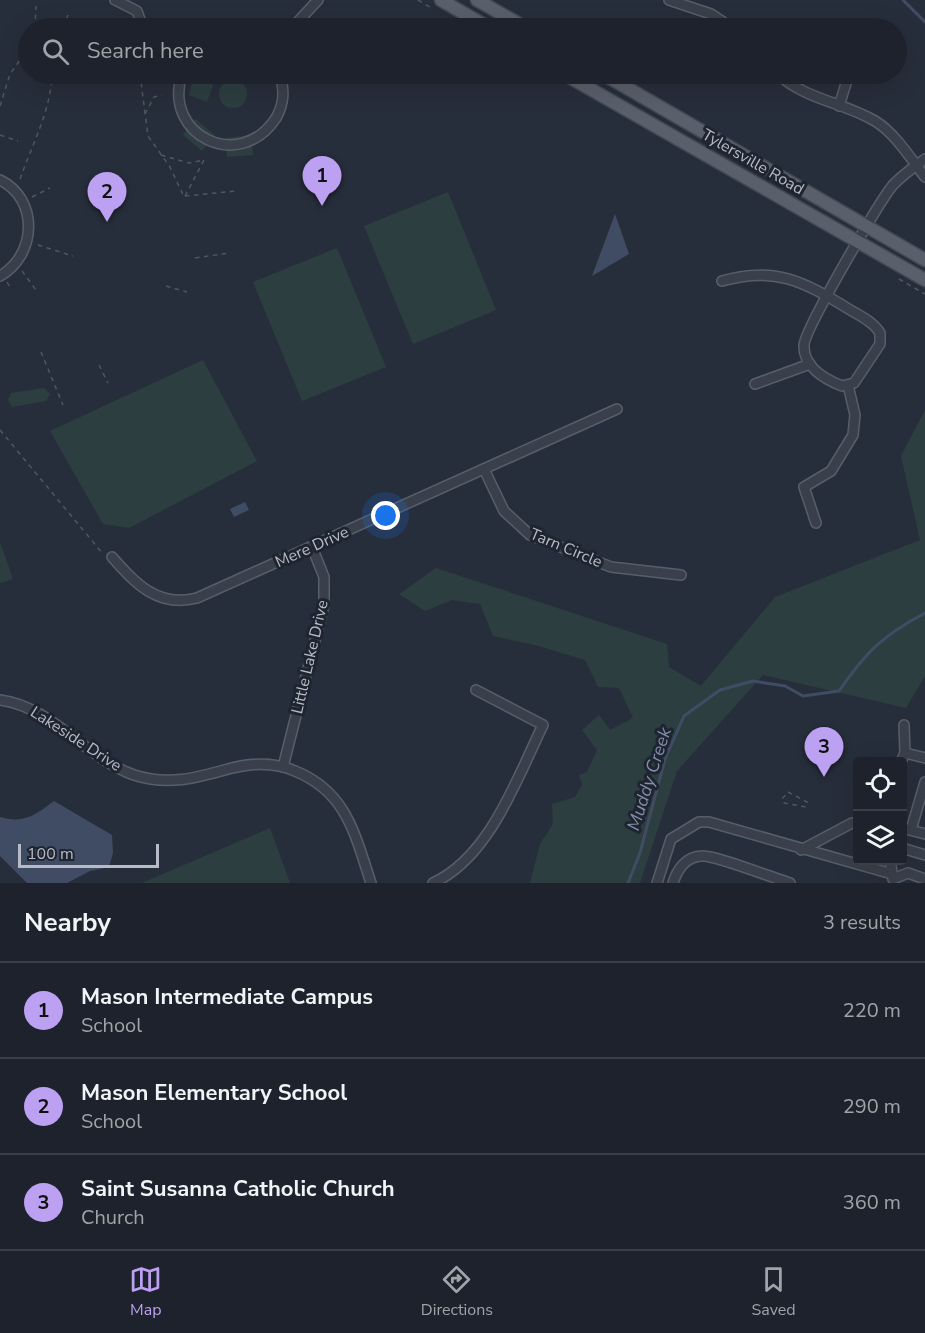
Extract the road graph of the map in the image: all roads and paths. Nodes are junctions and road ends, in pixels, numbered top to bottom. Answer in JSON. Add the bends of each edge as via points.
{"nodes":[{"id":1,"x":115,"y":0,"type":"edge"},
{"id":2,"x":318,"y":0,"type":"edge"},
{"id":3,"x":441,"y":0,"type":"edge"},
{"id":4,"x":477,"y":0,"type":"edge"},
{"id":5,"x":669,"y":0,"type":"edge"},
{"id":6,"x":36,"y":6,"type":"dead end"},
{"id":7,"x":69,"y":12,"type":"dead end"},
{"id":8,"x":35,"y":18,"type":"edge"},
{"id":9,"x":67,"y":18,"type":"edge"},
{"id":10,"x":139,"y":18,"type":"edge"},
{"id":11,"x":301,"y":18,"type":"edge"},
{"id":12,"x":472,"y":18,"type":"edge"},
{"id":13,"x":508,"y":18,"type":"edge"},
{"id":14,"x":717,"y":18,"type":"edge"},
{"id":15,"x":18,"y":63,"type":"edge"},
{"id":16,"x":52,"y":84,"type":"edge"},
{"id":17,"x":141,"y":84,"type":"edge"},
{"id":18,"x":181,"y":84,"type":"edge"},
{"id":19,"x":282,"y":84,"type":"edge"},
{"id":20,"x":582,"y":84,"type":"edge"},
{"id":21,"x":620,"y":84,"type":"edge"},
{"id":22,"x":792,"y":84,"type":"edge"},
{"id":23,"x":846,"y":84,"type":"edge"},
{"id":24,"x":162,"y":94,"type":"dead end"},
{"id":25,"x":0,"y":106,"type":"edge"},
{"id":26,"x":839,"y":106,"type":"junction"},
{"id":27,"x":145,"y":114,"type":"junction"},
{"id":28,"x":0,"y":135,"type":"edge"},
{"id":29,"x":18,"y":141,"type":"dead end"},
{"id":30,"x":161,"y":154,"type":"junction"},
{"id":31,"x":925,"y":159,"type":"edge"},
{"id":32,"x":916,"y":166,"type":"junction"},
{"id":33,"x":925,"y":177,"type":"edge"},
{"id":34,"x":20,"y":179,"type":"dead end"},
{"id":35,"x":0,"y":180,"type":"edge"},
{"id":36,"x":50,"y":188,"type":"dead end"},
{"id":37,"x":236,"y":191,"type":"dead end"},
{"id":38,"x":184,"y":196,"type":"junction"},
{"id":39,"x":32,"y":197,"type":"dead end"},
{"id":40,"x":868,"y":227,"type":"junction"},
{"id":41,"x":859,"y":242,"type":"junction"},
{"id":42,"x":38,"y":245,"type":"dead end"},
{"id":43,"x":229,"y":254,"type":"dead end"},
{"id":44,"x":73,"y":256,"type":"dead end"},
{"id":45,"x":195,"y":258,"type":"dead end"},
{"id":46,"x":925,"y":260,"type":"edge"},
{"id":47,"x":22,"y":270,"type":"dead end"},
{"id":48,"x":3,"y":279,"type":"edge"},
{"id":49,"x":925,"y":280,"type":"edge"},
{"id":50,"x":722,"y":281,"type":"dead end"},
{"id":51,"x":166,"y":286,"type":"dead end"},
{"id":52,"x":11,"y":289,"type":"dead end"},
{"id":53,"x":36,"y":290,"type":"dead end"},
{"id":54,"x":187,"y":292,"type":"dead end"},
{"id":55,"x":827,"y":297,"type":"junction"},
{"id":56,"x":41,"y":352,"type":"dead end"},
{"id":57,"x":810,"y":364,"type":"junction"},
{"id":58,"x":99,"y":365,"type":"dead end"},
{"id":59,"x":108,"y":383,"type":"dead end"},
{"id":60,"x":755,"y":384,"type":"dead end"},
{"id":61,"x":848,"y":385,"type":"junction"},
{"id":62,"x":63,"y":405,"type":"dead end"},
{"id":63,"x":616,"y":409,"type":"dead end"},
{"id":64,"x":0,"y":430,"type":"edge"},
{"id":65,"x":484,"y":469,"type":"junction"},
{"id":66,"x":816,"y":523,"type":"dead end"},
{"id":67,"x":312,"y":547,"type":"junction"},
{"id":68,"x":111,"y":557,"type":"joint"},
{"id":69,"x":681,"y":575,"type":"dead end"},
{"id":70,"x":476,"y":690,"type":"dead end"},
{"id":71,"x":0,"y":700,"type":"edge"},
{"id":72,"x":904,"y":724,"type":"dead end"},
{"id":73,"x":903,"y":757,"type":"edge"},
{"id":74,"x":907,"y":757,"type":"edge"},
{"id":75,"x":925,"y":758,"type":"edge"},
{"id":76,"x":283,"y":767,"type":"junction"},
{"id":77,"x":925,"y":782,"type":"edge"},
{"id":78,"x":807,"y":802,"type":"joint"},
{"id":79,"x":853,"y":823,"type":"edge"},
{"id":80,"x":907,"y":829,"type":"edge"},
{"id":81,"x":925,"y":834,"type":"edge"},
{"id":82,"x":907,"y":849,"type":"edge"},
{"id":83,"x":801,"y":850,"type":"junction"},
{"id":84,"x":925,"y":855,"type":"edge"},
{"id":85,"x":893,"y":879,"type":"edge"},
{"id":86,"x":925,"y":879,"type":"edge"},
{"id":87,"x":372,"y":883,"type":"edge"},
{"id":88,"x":434,"y":883,"type":"edge"},
{"id":89,"x":657,"y":883,"type":"edge"},
{"id":90,"x":673,"y":883,"type":"edge"},
{"id":91,"x":790,"y":883,"type":"edge"}],
"edges":[{"from":1,"to":10,"type":"street","via":[[137,11]]},
{"from":2,"to":11,"type":"street"},
{"from":3,"to":12,"type":"main road"},
{"from":4,"to":13,"type":"main road"},
{"from":5,"to":14,"type":"street"},
{"from":6,"to":8,"type":"path"},
{"from":7,"to":9,"type":"path"},
{"from":15,"to":25,"type":"path","via":[[10,74]]},
{"from":16,"to":34,"type":"path"},
{"from":17,"to":27,"type":"path"},
{"from":18,"to":19,"type":"street","via":[[179,106],[188,124],[202,138],[223,145],[247,143],[267,132],[281,110]]},
{"from":20,"to":41,"type":"main road","name":"Tylersville Road"},
{"from":21,"to":40,"type":"main road","name":"Tylersville Road"},
{"from":22,"to":26,"type":"street"},
{"from":23,"to":26,"type":"street"},
{"from":24,"to":27,"type":"path","via":[[154,96]]},
{"from":26,"to":32,"type":"street","via":[[883,127]]},
{"from":27,"to":30,"type":"path","via":[[148,136]]},
{"from":28,"to":29,"type":"path"},
{"from":30,"to":38,"type":"path"},
{"from":30,"to":38,"type":"path","via":[[189,163],[204,160]]},
{"from":31,"to":32,"type":"street"},
{"from":32,"to":33,"type":"street"},
{"from":32,"to":40,"type":"street","via":[[894,184]]},
{"from":35,"to":48,"type":"street","via":[[16,191],[23,202],[30,228],[23,254]]},
{"from":36,"to":39,"type":"path"},
{"from":37,"to":38,"type":"path"},
{"from":40,"to":41,"type":"street"},
{"from":40,"to":46,"type":"main road","name":"Tylersville Road"},
{"from":41,"to":49,"type":"main road","name":"Tylersville Road"},
{"from":41,"to":55,"type":"street"},
{"from":42,"to":44,"type":"path"},
{"from":43,"to":45,"type":"path"},
{"from":47,"to":53,"type":"path"},
{"from":48,"to":52,"type":"path"},
{"from":50,"to":55,"type":"street","via":[[771,274],[799,281]]},
{"from":51,"to":54,"type":"path"},
{"from":55,"to":57,"type":"street","via":[[806,338],[805,352]]},
{"from":55,"to":61,"type":"street","via":[[872,324],[881,336],[857,380]]},
{"from":56,"to":62,"type":"path"},
{"from":57,"to":60,"type":"street"},
{"from":57,"to":61,"type":"street","via":[[835,383]]},
{"from":58,"to":59,"type":"path"},
{"from":61,"to":66,"type":"street","via":[[855,415],[853,435],[831,471],[804,487]]},
{"from":63,"to":65,"type":"street","name":"Mere Drive"},
{"from":64,"to":68,"type":"path","via":[[106,557]]},
{"from":65,"to":67,"type":"street","name":"Mere Drive"},
{"from":65,"to":69,"type":"street","name":"Tarn Circle","via":[[504,511],[530,535],[611,567]]},
{"from":67,"to":68,"type":"street","name":"Mere Drive","via":[[217,590],[183,600],[150,594]]},
{"from":67,"to":76,"type":"street","name":"Little Lake Drive","via":[[324,577],[324,605]]},
{"from":70,"to":88,"type":"street","via":[[543,725],[480,846],[455,871]]},
{"from":71,"to":76,"type":"street","name":"Lakeside Drive","via":[[32,709],[108,761],[146,778],[180,781],[241,765]]},
{"from":72,"to":73,"type":"street"},
{"from":74,"to":75,"type":"street"},
{"from":76,"to":87,"type":"street","name":"Lakeside Drive","via":[[312,779],[333,796],[349,820]]},
{"from":77,"to":80,"type":"street"},
{"from":78,"to":78,"type":"path","via":[[792,792],[782,799],[788,805],[802,808]]},
{"from":79,"to":83,"type":"street"},
{"from":80,"to":81,"type":"street"},
{"from":82,"to":84,"type":"street"},
{"from":83,"to":85,"type":"street"},
{"from":83,"to":89,"type":"street","via":[[699,822],[666,845]]},
{"from":85,"to":86,"type":"street","via":[[908,873]]},
{"from":90,"to":91,"type":"street","via":[[677,869],[702,856]]}]}
